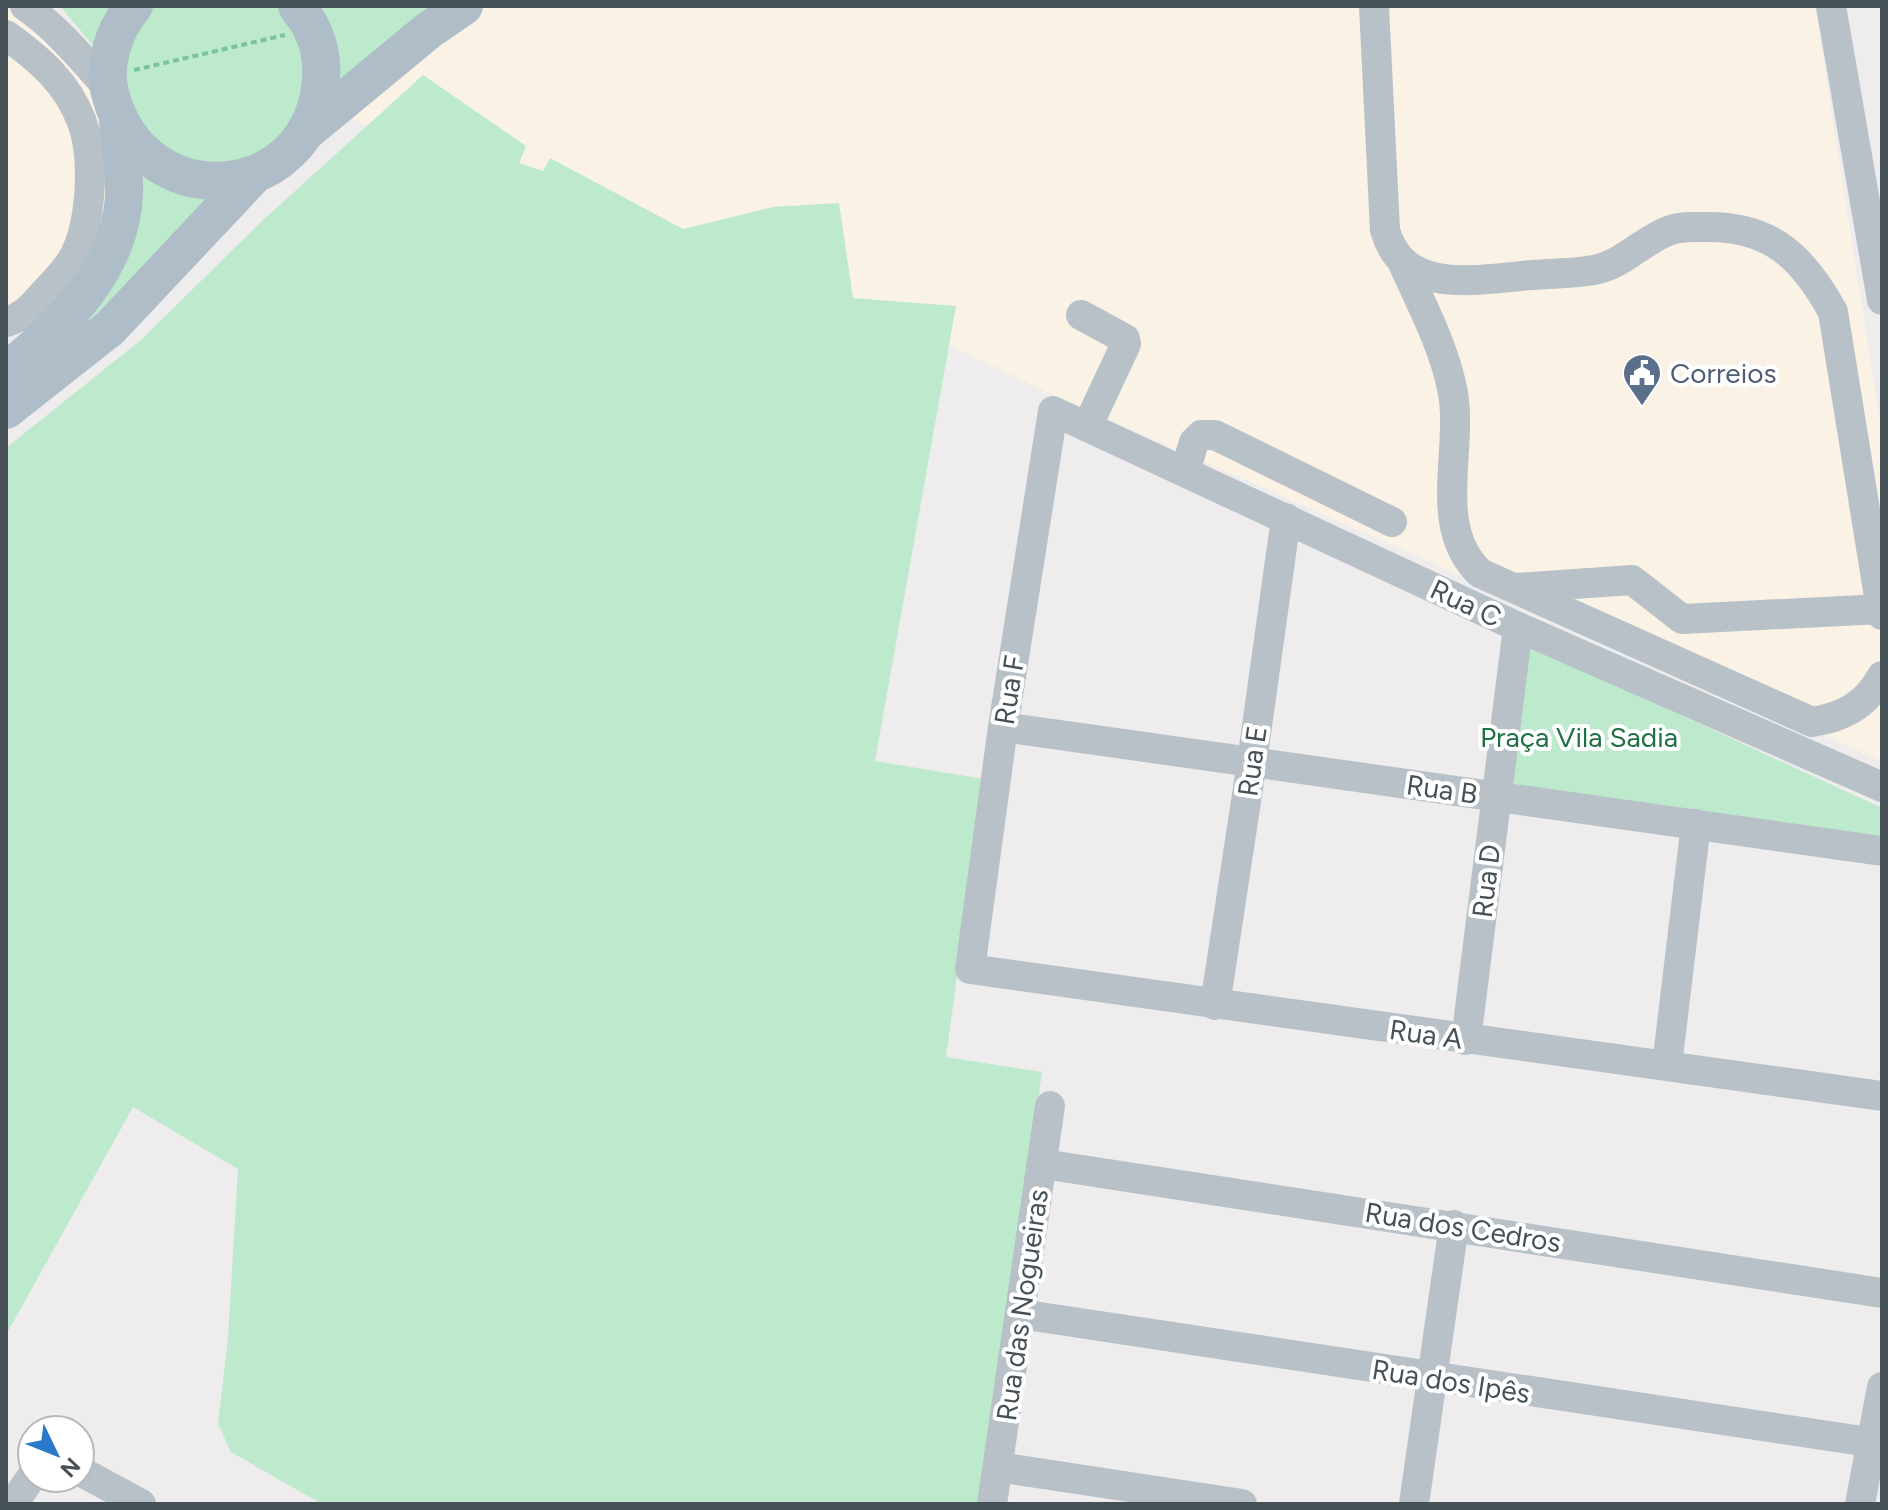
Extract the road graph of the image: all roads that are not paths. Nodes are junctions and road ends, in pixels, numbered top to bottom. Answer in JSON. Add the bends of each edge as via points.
{"nodes":[{"id":1,"x":25,"y":6,"type":"edge"},
{"id":2,"x":134,"y":6,"type":"edge"},
{"id":3,"x":464,"y":6,"type":"edge"},
{"id":4,"x":1374,"y":6,"type":"edge"},
{"id":5,"x":1831,"y":6,"type":"edge"},
{"id":6,"x":291,"y":21,"type":"edge"},
{"id":7,"x":6,"y":35,"type":"edge"},
{"id":8,"x":113,"y":105,"type":"junction"},
{"id":9,"x":306,"y":131,"type":"junction"},
{"id":10,"x":255,"y":174,"type":"junction"},
{"id":11,"x":1402,"y":261,"type":"junction"},
{"id":12,"x":1882,"y":300,"type":"edge"},
{"id":13,"x":1081,"y":315,"type":"dead end"},
{"id":14,"x":6,"y":322,"type":"edge"},
{"id":15,"x":22,"y":350,"type":"edge"},
{"id":16,"x":6,"y":371,"type":"edge"},
{"id":17,"x":6,"y":410,"type":"edge"},
{"id":18,"x":1053,"y":411,"type":"joint"},
{"id":19,"x":1087,"y":427,"type":"junction"},
{"id":20,"x":1185,"y":472,"type":"junction"},
{"id":21,"x":1286,"y":518,"type":"junction"},
{"id":22,"x":1392,"y":522,"type":"dead end"},
{"id":23,"x":1514,"y":588,"type":"junction"},
{"id":24,"x":1882,"y":612,"type":"edge"},
{"id":25,"x":1699,"y":618,"type":"junction"},
{"id":26,"x":1518,"y":627,"type":"junction"},
{"id":27,"x":1705,"y":674,"type":"junction"},
{"id":28,"x":1882,"y":676,"type":"edge"},
{"id":29,"x":1003,"y":727,"type":"junction"},
{"id":30,"x":1252,"y":762,"type":"junction"},
{"id":31,"x":1882,"y":787,"type":"edge"},
{"id":32,"x":1497,"y":797,"type":"junction"},
{"id":33,"x":1696,"y":824,"type":"junction"},
{"id":34,"x":1882,"y":851,"type":"edge"},
{"id":35,"x":970,"y":969,"type":"joint"},
{"id":36,"x":1215,"y":1005,"type":"junction"},
{"id":37,"x":1466,"y":1040,"type":"junction"},
{"id":38,"x":1667,"y":1065,"type":"junction"},
{"id":39,"x":1882,"y":1096,"type":"edge"},
{"id":40,"x":1050,"y":1106,"type":"dead end"},
{"id":41,"x":1043,"y":1164,"type":"junction"},
{"id":42,"x":1454,"y":1225,"type":"junction"},
{"id":43,"x":1882,"y":1293,"type":"edge"},
{"id":44,"x":1020,"y":1314,"type":"junction"},
{"id":45,"x":1434,"y":1379,"type":"junction"},
{"id":46,"x":1882,"y":1387,"type":"edge"},
{"id":47,"x":1877,"y":1444,"type":"edge"},
{"id":48,"x":998,"y":1467,"type":"junction"},
{"id":49,"x":96,"y":1480,"type":"edge"},
{"id":50,"x":1856,"y":1497,"type":"edge"},
{"id":51,"x":141,"y":1504,"type":"edge"},
{"id":52,"x":992,"y":1504,"type":"edge"},
{"id":53,"x":1242,"y":1504,"type":"edge"},
{"id":54,"x":1414,"y":1504,"type":"edge"}],
"edges":[{"from":1,"to":8,"type":"street","via":[[69,45]]},
{"from":2,"to":8,"type":"main road","via":[[109,63]]},
{"from":3,"to":9,"type":"main road"},
{"from":4,"to":11,"type":"street","via":[[1385,230],[1390,248]]},
{"from":5,"to":12,"type":"street"},
{"from":6,"to":9,"type":"main road","via":[[314,32],[322,65],[319,100]]},
{"from":7,"to":14,"type":"street","via":[[56,75],[89,146],[82,237],[71,260],[31,308]]},
{"from":8,"to":10,"type":"main road","via":[[136,147],[161,168],[191,179],[224,182]]},
{"from":8,"to":15,"type":"main road","via":[[124,195],[118,234],[101,272],[59,325]]},
{"from":9,"to":10,"type":"main road","via":[[283,157]]},
{"from":10,"to":17,"type":"main road","via":[[110,328]]},
{"from":11,"to":23,"type":"street","via":[[1442,350],[1453,390],[1458,545],[1480,573]]},
{"from":11,"to":24,"type":"street","via":[[1417,272],[1453,282],[1600,269],[1668,230],[1716,227],[1751,233],[1795,258],[1833,312]]},
{"from":13,"to":19,"type":"street","via":[[1126,344]]},
{"from":15,"to":16,"type":"main road"},
{"from":18,"to":19,"type":"street","name":"Rua C"},
{"from":18,"to":29,"type":"street","name":"Rua F"},
{"from":19,"to":20,"type":"street","name":"Rua C"},
{"from":20,"to":21,"type":"street","name":"Rua C"},
{"from":20,"to":22,"type":"street","via":[[1194,442],[1201,435],[1215,435]]},
{"from":21,"to":26,"type":"street","name":"Rua C"},
{"from":21,"to":30,"type":"street","name":"Rua E"},
{"from":23,"to":25,"type":"street","via":[[1632,580],[1682,619]]},
{"from":23,"to":27,"type":"street"},
{"from":24,"to":25,"type":"street"},
{"from":25,"to":27,"type":"street"},
{"from":26,"to":31,"type":"street","name":"Rua C"},
{"from":26,"to":32,"type":"street","name":"Rua D"},
{"from":27,"to":28,"type":"street","via":[[1812,722],[1856,708]]},
{"from":29,"to":30,"type":"street","name":"Rua B"},
{"from":29,"to":35,"type":"street","name":"Rua F"},
{"from":30,"to":32,"type":"street","name":"Rua B"},
{"from":30,"to":36,"type":"street","name":"Rua E"},
{"from":32,"to":33,"type":"street","name":"Rua B"},
{"from":32,"to":37,"type":"street","name":"Rua D"},
{"from":33,"to":34,"type":"street","name":"Rua B"},
{"from":33,"to":38,"type":"street"},
{"from":35,"to":36,"type":"street","name":"Rua A"},
{"from":36,"to":37,"type":"street","name":"Rua A"},
{"from":37,"to":38,"type":"street","name":"Rua A"},
{"from":38,"to":39,"type":"street","name":"Rua A"},
{"from":40,"to":41,"type":"street","name":"Rua das Nogueiras"},
{"from":41,"to":42,"type":"street","name":"Rua dos Cedros"},
{"from":41,"to":44,"type":"street","name":"Rua das Nogueiras"},
{"from":42,"to":43,"type":"street","name":"Rua dos Cedros"},
{"from":42,"to":45,"type":"street"},
{"from":44,"to":45,"type":"street","name":"Rua dos Ipês"},
{"from":44,"to":48,"type":"street","name":"Rua das Nogueiras"},
{"from":45,"to":47,"type":"street","name":"Rua dos Ipês"},
{"from":45,"to":54,"type":"street"},
{"from":46,"to":47,"type":"street"},
{"from":47,"to":50,"type":"street"},
{"from":48,"to":52,"type":"street","name":"Rua das Nogueiras"},
{"from":48,"to":53,"type":"street"},
{"from":49,"to":51,"type":"street"}]}
